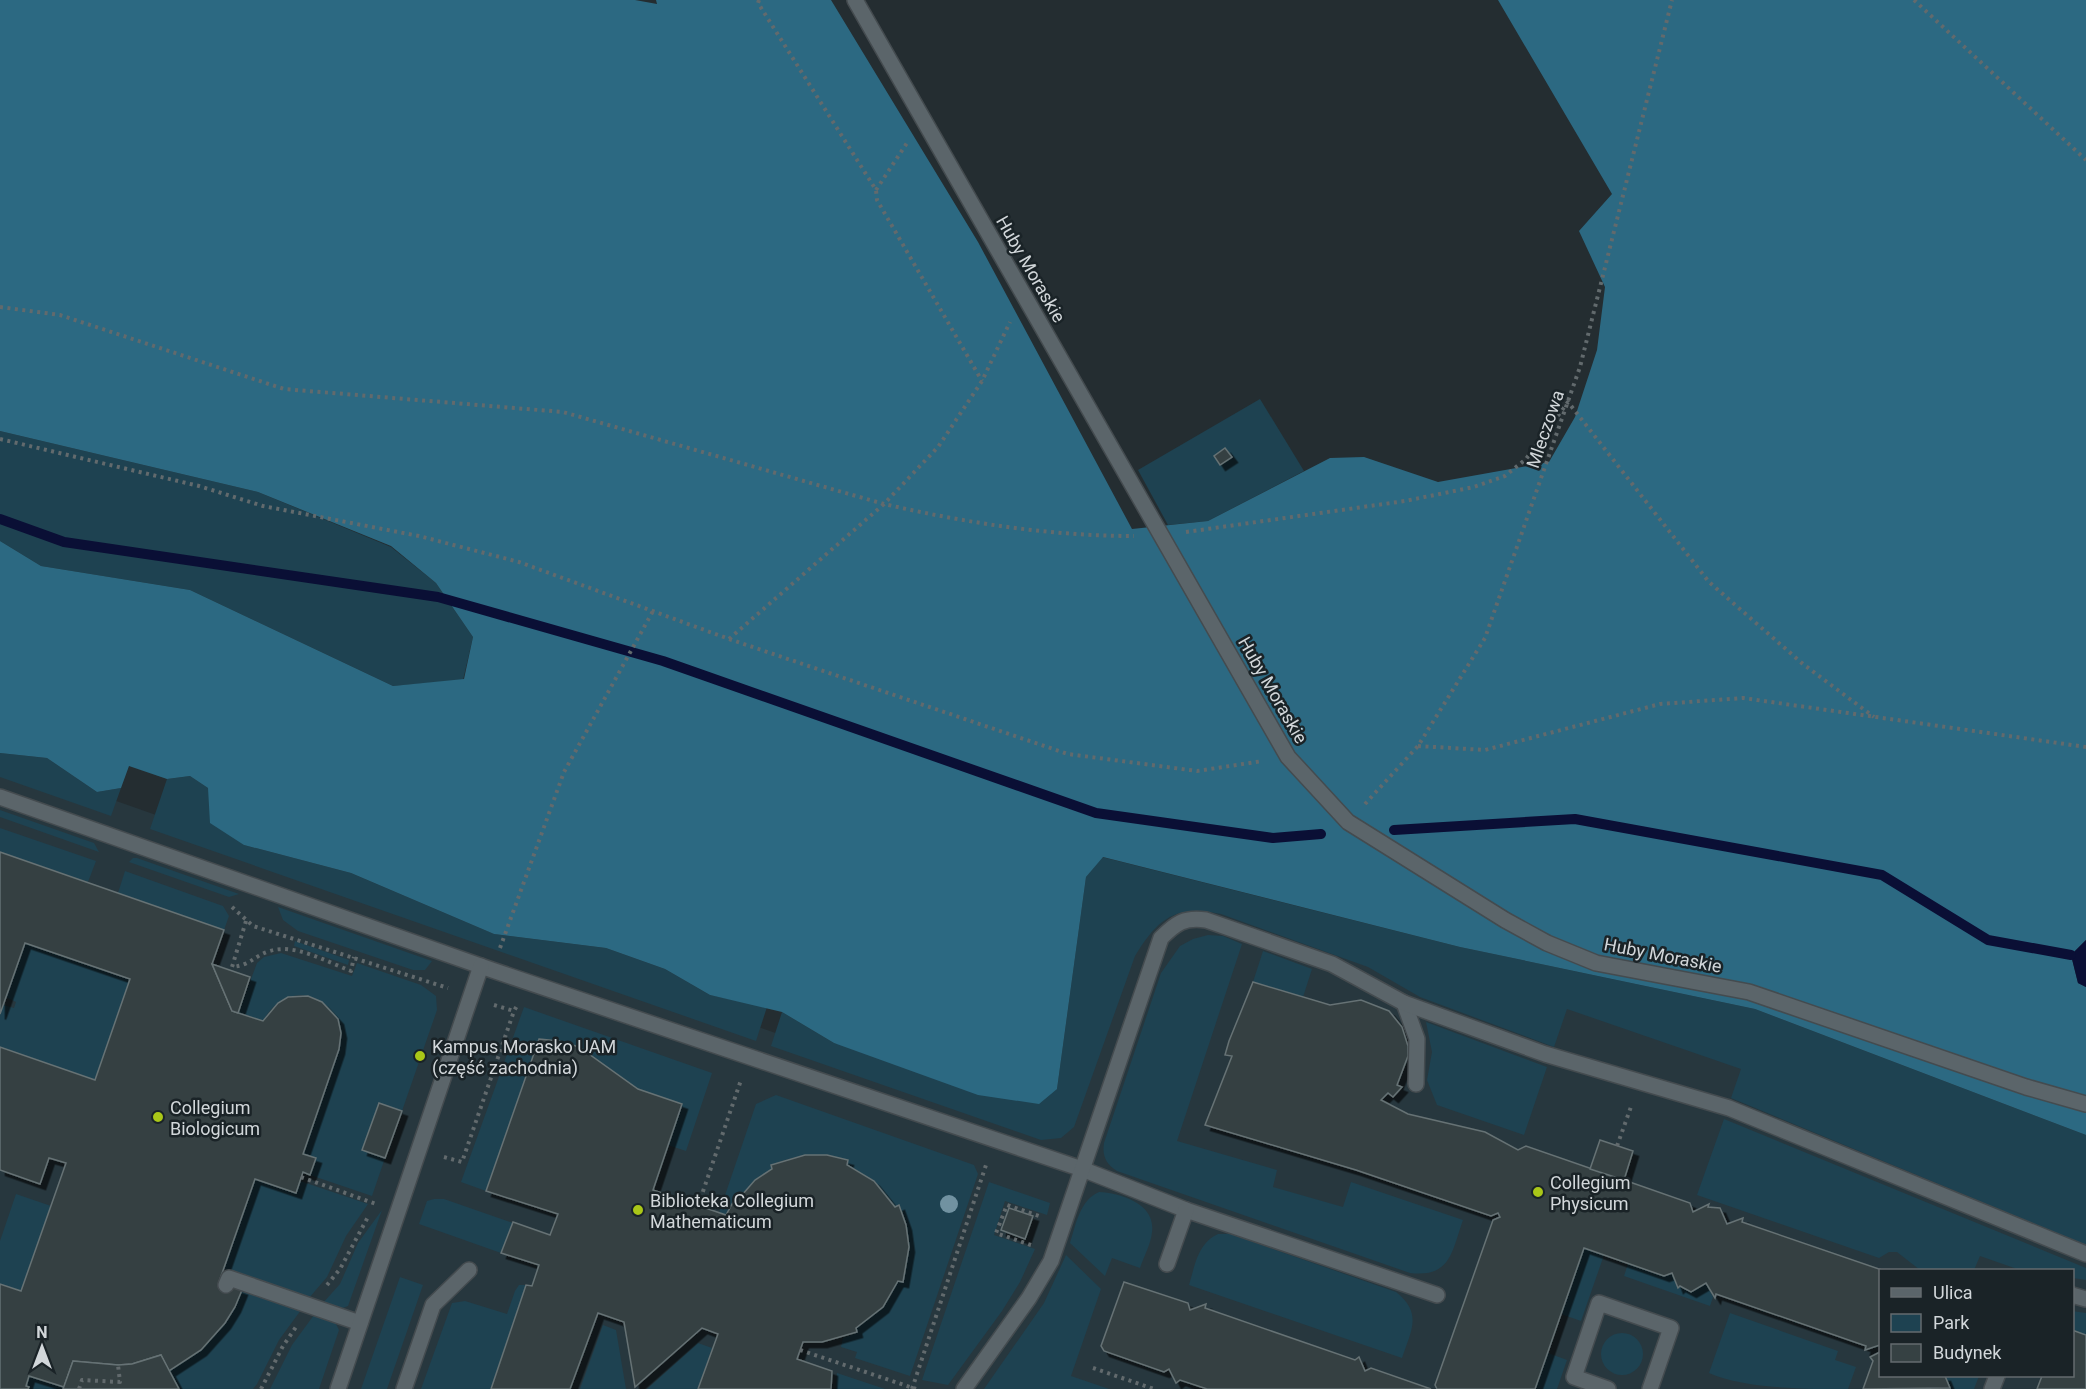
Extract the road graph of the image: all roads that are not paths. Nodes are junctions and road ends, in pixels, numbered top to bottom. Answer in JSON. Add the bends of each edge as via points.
{"nodes":[{"id":1,"x":855,"y":0,"type":"edge"},
{"id":2,"x":0,"y":797,"type":"edge"},
{"id":3,"x":487,"y":968,"type":"junction"},
{"id":4,"x":1404,"y":1003,"type":"junction"},
{"id":5,"x":1416,"y":1084,"type":"dead end"},
{"id":6,"x":2086,"y":1104,"type":"edge"},
{"id":7,"x":1082,"y":1168,"type":"junction"},
{"id":8,"x":1186,"y":1210,"type":"junction"},
{"id":9,"x":2086,"y":1254,"type":"edge"},
{"id":10,"x":1167,"y":1264,"type":"dead end"},
{"id":11,"x":469,"y":1270,"type":"dead end"},
{"id":12,"x":226,"y":1285,"type":"dead end"},
{"id":13,"x":1437,"y":1295,"type":"dead end"},
{"id":14,"x":360,"y":1323,"type":"junction"},
{"id":15,"x":1572,"y":1383,"type":"edge"},
{"id":16,"x":338,"y":1389,"type":"edge"},
{"id":17,"x":404,"y":1389,"type":"edge"},
{"id":18,"x":964,"y":1389,"type":"edge"},
{"id":19,"x":1608,"y":1389,"type":"edge"},
{"id":20,"x":1650,"y":1389,"type":"edge"}],
"edges":[{"from":1,"to":6,"type":"street","name":"Huby Moraskie","via":[[1288,757],[1348,822],[1505,920],[1596,963],[1749,992]]},
{"from":2,"to":3,"type":"street"},
{"from":3,"to":7,"type":"street"},
{"from":3,"to":14,"type":"street","via":[[470,996]]},
{"from":4,"to":5,"type":"street","via":[[1417,1039]]},
{"from":4,"to":7,"type":"street","via":[[1332,964],[1255,936],[1206,920],[1188,918],[1173,925],[1161,938]]},
{"from":4,"to":9,"type":"street","via":[[1545,1054],[1729,1108]]},
{"from":7,"to":8,"type":"street"},
{"from":7,"to":18,"type":"street","via":[[1054,1252],[1029,1298]]},
{"from":8,"to":10,"type":"street"},
{"from":8,"to":13,"type":"street"},
{"from":11,"to":17,"type":"street","via":[[433,1305]]},
{"from":12,"to":14,"type":"street","via":[[229,1278]]},
{"from":14,"to":16,"type":"street"},
{"from":15,"to":19,"type":"street"},
{"from":15,"to":20,"type":"street","via":[[1599,1304],[1671,1329]]}]}
